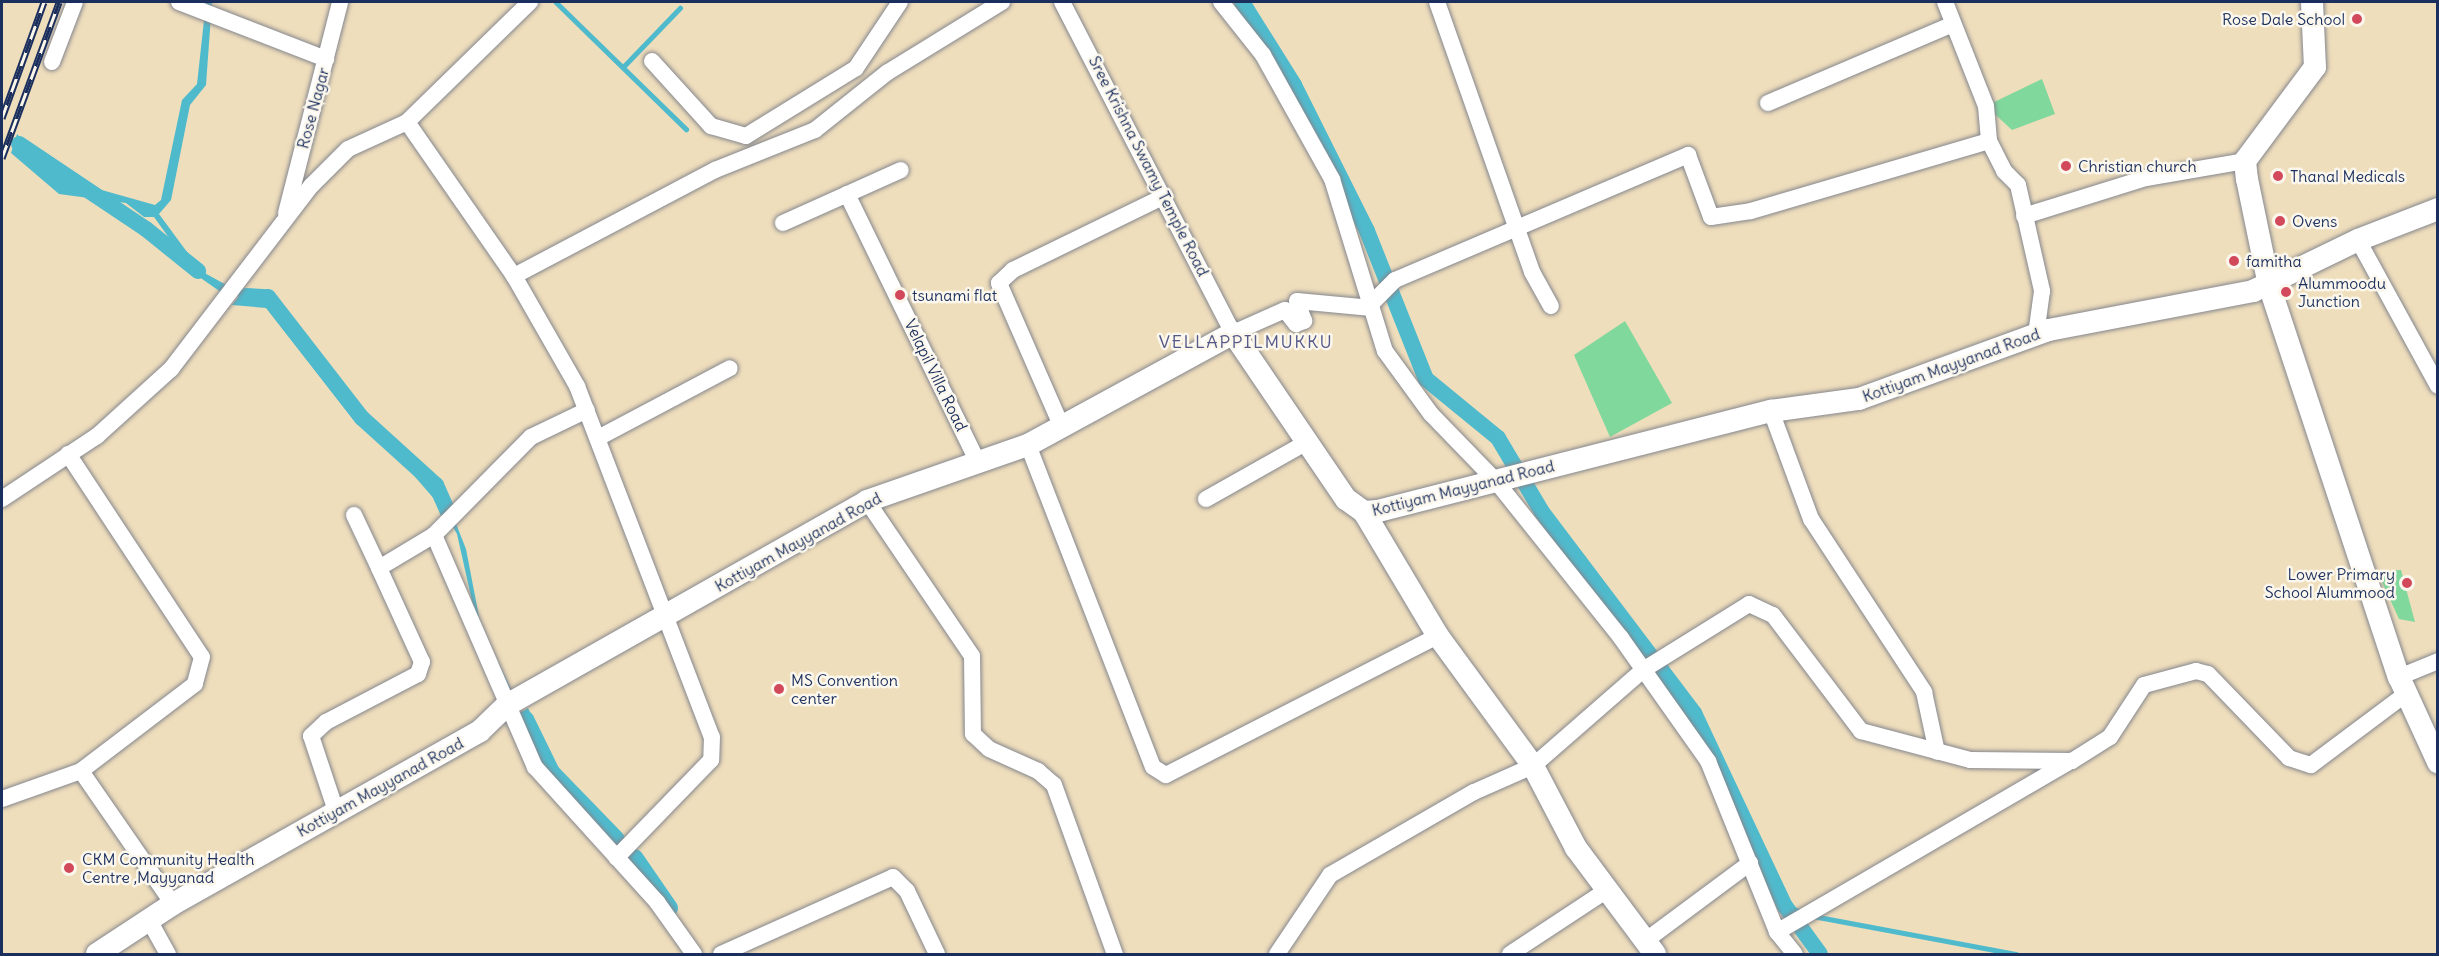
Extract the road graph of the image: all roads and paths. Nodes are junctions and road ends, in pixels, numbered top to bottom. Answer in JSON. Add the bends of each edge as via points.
{"nodes":[{"id":1,"x":75,"y":2,"type":"edge"},
{"id":2,"x":179,"y":2,"type":"edge"},
{"id":3,"x":339,"y":2,"type":"edge"},
{"id":4,"x":530,"y":2,"type":"edge"},
{"id":5,"x":900,"y":2,"type":"edge"},
{"id":6,"x":1002,"y":2,"type":"edge"},
{"id":7,"x":1062,"y":2,"type":"edge"},
{"id":8,"x":1221,"y":2,"type":"edge"},
{"id":9,"x":1437,"y":2,"type":"edge"},
{"id":10,"x":1945,"y":2,"type":"edge"},
{"id":11,"x":2312,"y":2,"type":"edge"},
{"id":12,"x":1953,"y":24,"type":"junction"},
{"id":13,"x":326,"y":59,"type":"junction"},
{"id":14,"x":652,"y":61,"type":"dead end"},
{"id":15,"x":51,"y":63,"type":"dead end"},
{"id":16,"x":1768,"y":103,"type":"dead end"},
{"id":17,"x":407,"y":122,"type":"junction"},
{"id":18,"x":1989,"y":141,"type":"junction"},
{"id":19,"x":2245,"y":161,"type":"junction"},
{"id":20,"x":901,"y":170,"type":"dead end"},
{"id":21,"x":847,"y":194,"type":"junction"},
{"id":22,"x":1165,"y":196,"type":"junction"},
{"id":23,"x":2438,"y":209,"type":"edge"},
{"id":24,"x":285,"y":214,"type":"junction"},
{"id":25,"x":2024,"y":216,"type":"junction"},
{"id":26,"x":783,"y":223,"type":"dead end"},
{"id":27,"x":1521,"y":230,"type":"junction"},
{"id":28,"x":2358,"y":240,"type":"junction"},
{"id":29,"x":514,"y":276,"type":"junction"},
{"id":30,"x":2269,"y":285,"type":"junction"},
{"id":31,"x":1371,"y":306,"type":"junction"},
{"id":32,"x":1551,"y":306,"type":"dead end"},
{"id":33,"x":1233,"y":333,"type":"junction"},
{"id":34,"x":2036,"y":335,"type":"junction"},
{"id":35,"x":730,"y":368,"type":"dead end"},
{"id":36,"x":2438,"y":386,"type":"edge"},
{"id":37,"x":587,"y":410,"type":"junction"},
{"id":38,"x":1771,"y":411,"type":"junction"},
{"id":39,"x":1061,"y":425,"type":"junction"},
{"id":40,"x":598,"y":438,"type":"junction"},
{"id":41,"x":1307,"y":442,"type":"junction"},
{"id":42,"x":1028,"y":445,"type":"junction"},
{"id":43,"x":68,"y":454,"type":"junction"},
{"id":44,"x":977,"y":460,"type":"junction"},
{"id":45,"x":1496,"y":480,"type":"junction"},
{"id":46,"x":2,"y":499,"type":"edge"},
{"id":47,"x":1206,"y":499,"type":"dead end"},
{"id":48,"x":867,"y":501,"type":"junction"},
{"id":49,"x":1364,"y":512,"type":"junction"},
{"id":50,"x":354,"y":515,"type":"dead end"},
{"id":51,"x":444,"y":523,"type":"junction"},
{"id":52,"x":379,"y":568,"type":"junction"},
{"id":53,"x":665,"y":613,"type":"junction"},
{"id":54,"x":1438,"y":636,"type":"junction"},
{"id":55,"x":2438,"y":661,"type":"edge"},
{"id":56,"x":1643,"y":670,"type":"junction"},
{"id":57,"x":2403,"y":685,"type":"junction"},
{"id":58,"x":507,"y":705,"type":"junction"},
{"id":59,"x":1937,"y":752,"type":"junction"},
{"id":60,"x":2072,"y":761,"type":"junction"},
{"id":61,"x":2438,"y":762,"type":"edge"},
{"id":62,"x":1533,"y":766,"type":"junction"},
{"id":63,"x":81,"y":771,"type":"junction"},
{"id":64,"x":2,"y":799,"type":"edge"},
{"id":65,"x":336,"y":811,"type":"junction"},
{"id":66,"x":616,"y":858,"type":"junction"},
{"id":67,"x":1750,"y":863,"type":"junction"},
{"id":68,"x":1607,"y":890,"type":"junction"},
{"id":69,"x":173,"y":904,"type":"junction"},
{"id":70,"x":149,"y":920,"type":"junction"},
{"id":71,"x":1777,"y":932,"type":"junction"},
{"id":72,"x":1650,"y":948,"type":"edge"},
{"id":73,"x":97,"y":954,"type":"edge"},
{"id":74,"x":168,"y":954,"type":"edge"},
{"id":75,"x":694,"y":954,"type":"edge"},
{"id":76,"x":721,"y":954,"type":"edge"},
{"id":77,"x":937,"y":954,"type":"edge"},
{"id":78,"x":1115,"y":954,"type":"edge"},
{"id":79,"x":1276,"y":954,"type":"edge"},
{"id":80,"x":1510,"y":954,"type":"edge"},
{"id":81,"x":1795,"y":954,"type":"edge"}],
"edges":[{"from":1,"to":15,"type":"street"},
{"from":2,"to":13,"type":"street"},
{"from":3,"to":13,"type":"street","name":"Rose Nagar"},
{"from":4,"to":17,"type":"street"},
{"from":5,"to":14,"type":"street","via":[[856,68],[746,136],[711,126]]},
{"from":6,"to":29,"type":"street","via":[[888,72],[815,130],[715,170]]},
{"from":7,"to":22,"type":"street","name":"Sree Krishna Swamy Temple Road"},
{"from":8,"to":31,"type":"street","via":[[1263,55],[1332,179]]},
{"from":9,"to":27,"type":"street"},
{"from":10,"to":12,"type":"street"},
{"from":11,"to":19,"type":"street","via":[[2315,67]]},
{"from":12,"to":16,"type":"street"},
{"from":12,"to":18,"type":"street","via":[[1986,106]]},
{"from":13,"to":24,"type":"street","name":"Rose Nagar"},
{"from":17,"to":24,"type":"street","via":[[348,149]]},
{"from":17,"to":29,"type":"street"},
{"from":18,"to":25,"type":"street","via":[[2004,171],[2018,185]]},
{"from":18,"to":27,"type":"street","via":[[1784,202],[1711,217],[1688,155]]},
{"from":19,"to":25,"type":"street","via":[[2123,184]]},
{"from":19,"to":30,"type":"street"},
{"from":20,"to":21,"type":"street"},
{"from":21,"to":26,"type":"street"},
{"from":21,"to":44,"type":"street","name":"Velapil Villa Road"},
{"from":22,"to":33,"type":"street","name":"Sree Krishna Swamy Temple Road"},
{"from":22,"to":39,"type":"street","via":[[1013,270],[999,283]]},
{"from":23,"to":28,"type":"street","name":"Kottiyam Mayyanad Road"},
{"from":24,"to":43,"type":"street","via":[[171,369],[98,436]]},
{"from":25,"to":34,"type":"street","via":[[2042,291]]},
{"from":27,"to":31,"type":"street","via":[[1395,280]]},
{"from":27,"to":32,"type":"street","via":[[1532,272]]},
{"from":28,"to":30,"type":"street","name":"Kottiyam Mayyanad Road"},
{"from":28,"to":36,"type":"street"},
{"from":29,"to":37,"type":"street"},
{"from":30,"to":34,"type":"street","name":"Kottiyam Mayyanad Road"},
{"from":30,"to":57,"type":"street"},
{"from":31,"to":33,"type":"street","via":[[1297,301],[1304,321],[1296,324],[1285,310]]},
{"from":31,"to":45,"type":"street","via":[[1385,351],[1418,396]]},
{"from":33,"to":39,"type":"street","name":"Kottiyam Mayyanad Road"},
{"from":33,"to":41,"type":"street","name":"Kottiyam Mayyanad Road"},
{"from":34,"to":38,"type":"street","name":"Kottiyam Mayyanad Road","via":[[1859,399]]},
{"from":35,"to":40,"type":"street"},
{"from":37,"to":40,"type":"street"},
{"from":37,"to":51,"type":"street","via":[[531,437]]},
{"from":38,"to":45,"type":"street","name":"Kottiyam Mayyanad Road"},
{"from":38,"to":59,"type":"street","via":[[1811,519],[1924,692]]},
{"from":39,"to":42,"type":"street","name":"Kottiyam Mayyanad Road"},
{"from":40,"to":53,"type":"street"},
{"from":41,"to":47,"type":"street"},
{"from":41,"to":49,"type":"street","name":"Kottiyam Mayyanad Road","via":[[1346,499]]},
{"from":42,"to":44,"type":"street","name":"Kottiyam Mayyanad Road"},
{"from":42,"to":54,"type":"street","via":[[1154,767],[1166,775]]},
{"from":43,"to":46,"type":"street"},
{"from":43,"to":63,"type":"street","via":[[202,657],[195,684]]},
{"from":44,"to":48,"type":"street","name":"Kottiyam Mayyanad Road"},
{"from":45,"to":49,"type":"street","name":"Kottiyam Mayyanad Road"},
{"from":45,"to":56,"type":"street"},
{"from":48,"to":53,"type":"street","name":"Kottiyam Mayyanad Road"},
{"from":48,"to":78,"type":"street","via":[[972,656],[973,734],[1054,785]]},
{"from":49,"to":54,"type":"street"},
{"from":50,"to":52,"type":"street"},
{"from":51,"to":52,"type":"street"},
{"from":51,"to":58,"type":"street"},
{"from":52,"to":65,"type":"street","via":[[422,662],[418,674],[326,722],[311,736]]},
{"from":53,"to":58,"type":"street","name":"Kottiyam Mayyanad Road"},
{"from":53,"to":66,"type":"street","via":[[714,750],[707,765]]},
{"from":54,"to":62,"type":"street"},
{"from":55,"to":57,"type":"street"},
{"from":56,"to":59,"type":"street","via":[[1749,604],[1762,607],[1861,731]]},
{"from":56,"to":62,"type":"street"},
{"from":56,"to":67,"type":"street","via":[[1708,761]]},
{"from":57,"to":60,"type":"street","via":[[2311,765],[2300,765],[2208,674],[2196,671],[2144,685],[2110,737]]},
{"from":57,"to":61,"type":"street"},
{"from":58,"to":65,"type":"street","name":"Kottiyam Mayyanad Road","via":[[480,731]]},
{"from":58,"to":66,"type":"street","via":[[535,767]]},
{"from":59,"to":60,"type":"street","via":[[1970,760]]},
{"from":60,"to":71,"type":"street"},
{"from":62,"to":68,"type":"street","via":[[1576,848]]},
{"from":62,"to":79,"type":"street","via":[[1474,792],[1330,875]]},
{"from":63,"to":64,"type":"street"},
{"from":63,"to":69,"type":"street"},
{"from":65,"to":69,"type":"street","name":"Kottiyam Mayyanad Road"},
{"from":66,"to":75,"type":"street","via":[[657,902]]},
{"from":67,"to":71,"type":"street"},
{"from":67,"to":72,"type":"street"},
{"from":68,"to":72,"type":"street"},
{"from":68,"to":80,"type":"street"},
{"from":69,"to":70,"type":"street","name":"Kottiyam Mayyanad Road"},
{"from":70,"to":73,"type":"street","name":"Kottiyam Mayyanad Road"},
{"from":70,"to":74,"type":"street"},
{"from":71,"to":81,"type":"street"},
{"from":76,"to":77,"type":"street","via":[[893,877],[907,891]]}]}
